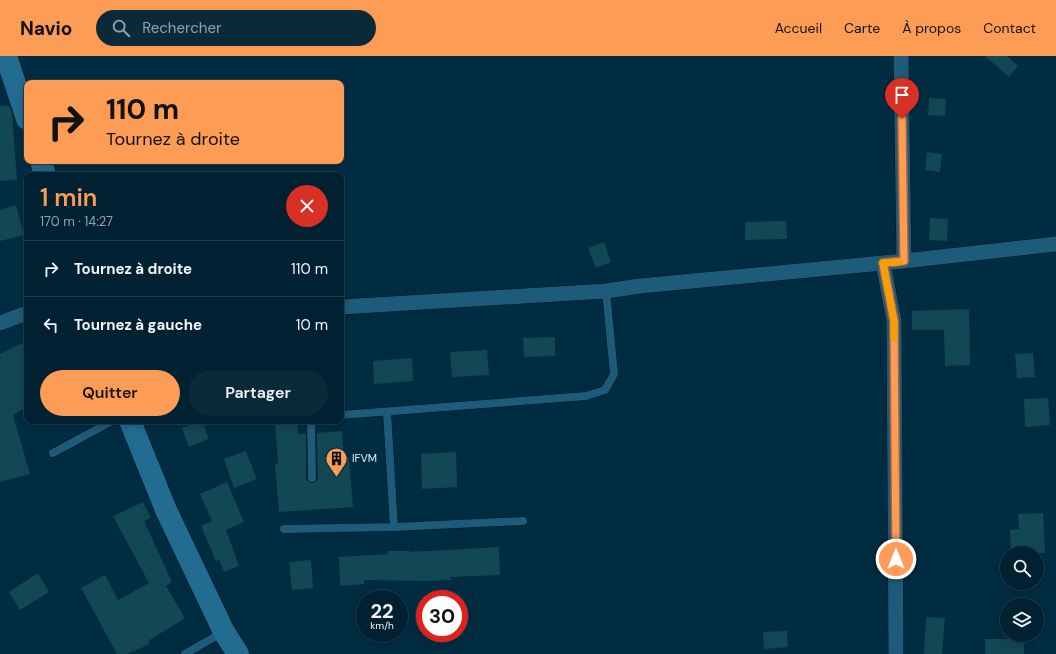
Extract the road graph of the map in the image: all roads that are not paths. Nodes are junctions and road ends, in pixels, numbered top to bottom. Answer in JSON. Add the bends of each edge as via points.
{"nodes":[{"id":1,"x":6,"y":56,"type":"edge"},
{"id":2,"x":900,"y":56,"type":"edge"},
{"id":3,"x":24,"y":110,"type":"edge"},
{"id":4,"x":1056,"y":244,"type":"edge"},
{"id":5,"x":904,"y":261,"type":"junction"},
{"id":6,"x":883,"y":263,"type":"junction"},
{"id":7,"x":606,"y":292,"type":"junction"},
{"id":8,"x":344,"y":307,"type":"edge"},
{"id":9,"x":24,"y":314,"type":"edge"},
{"id":10,"x":0,"y":323,"type":"edge"},
{"id":11,"x":387,"y":412,"type":"junction"},
{"id":12,"x":344,"y":416,"type":"edge"},
{"id":13,"x":106,"y":424,"type":"edge"},
{"id":14,"x":131,"y":424,"type":"edge"},
{"id":15,"x":311,"y":424,"type":"edge"},
{"id":16,"x":53,"y":453,"type":"dead end"},
{"id":17,"x":312,"y":478,"type":"dead end"},
{"id":18,"x":523,"y":521,"type":"dead end"},
{"id":19,"x":394,"y":527,"type":"junction"},
{"id":20,"x":284,"y":529,"type":"dead end"},
{"id":21,"x":224,"y":632,"type":"junction"},
{"id":22,"x":185,"y":654,"type":"edge"},
{"id":23,"x":238,"y":654,"type":"edge"},
{"id":24,"x":896,"y":654,"type":"edge"}],
"edges":[{"from":1,"to":3,"type":"street"},
{"from":2,"to":5,"type":"street"},
{"from":4,"to":5,"type":"street"},
{"from":5,"to":6,"type":"street"},
{"from":6,"to":7,"type":"street","via":[[640,286]]},
{"from":6,"to":24,"type":"street","via":[[894,321]]},
{"from":7,"to":8,"type":"street"},
{"from":7,"to":11,"type":"lane","via":[[614,374],[605,390],[586,396]]},
{"from":9,"to":10,"type":"street"},
{"from":11,"to":12,"type":"lane"},
{"from":11,"to":19,"type":"lane"},
{"from":13,"to":16,"type":"lane"},
{"from":14,"to":21,"type":"street","via":[[166,510]]},
{"from":15,"to":17,"type":"lane"},
{"from":18,"to":19,"type":"lane"},
{"from":19,"to":20,"type":"lane"},
{"from":21,"to":22,"type":"lane"},
{"from":21,"to":23,"type":"street"}]}
